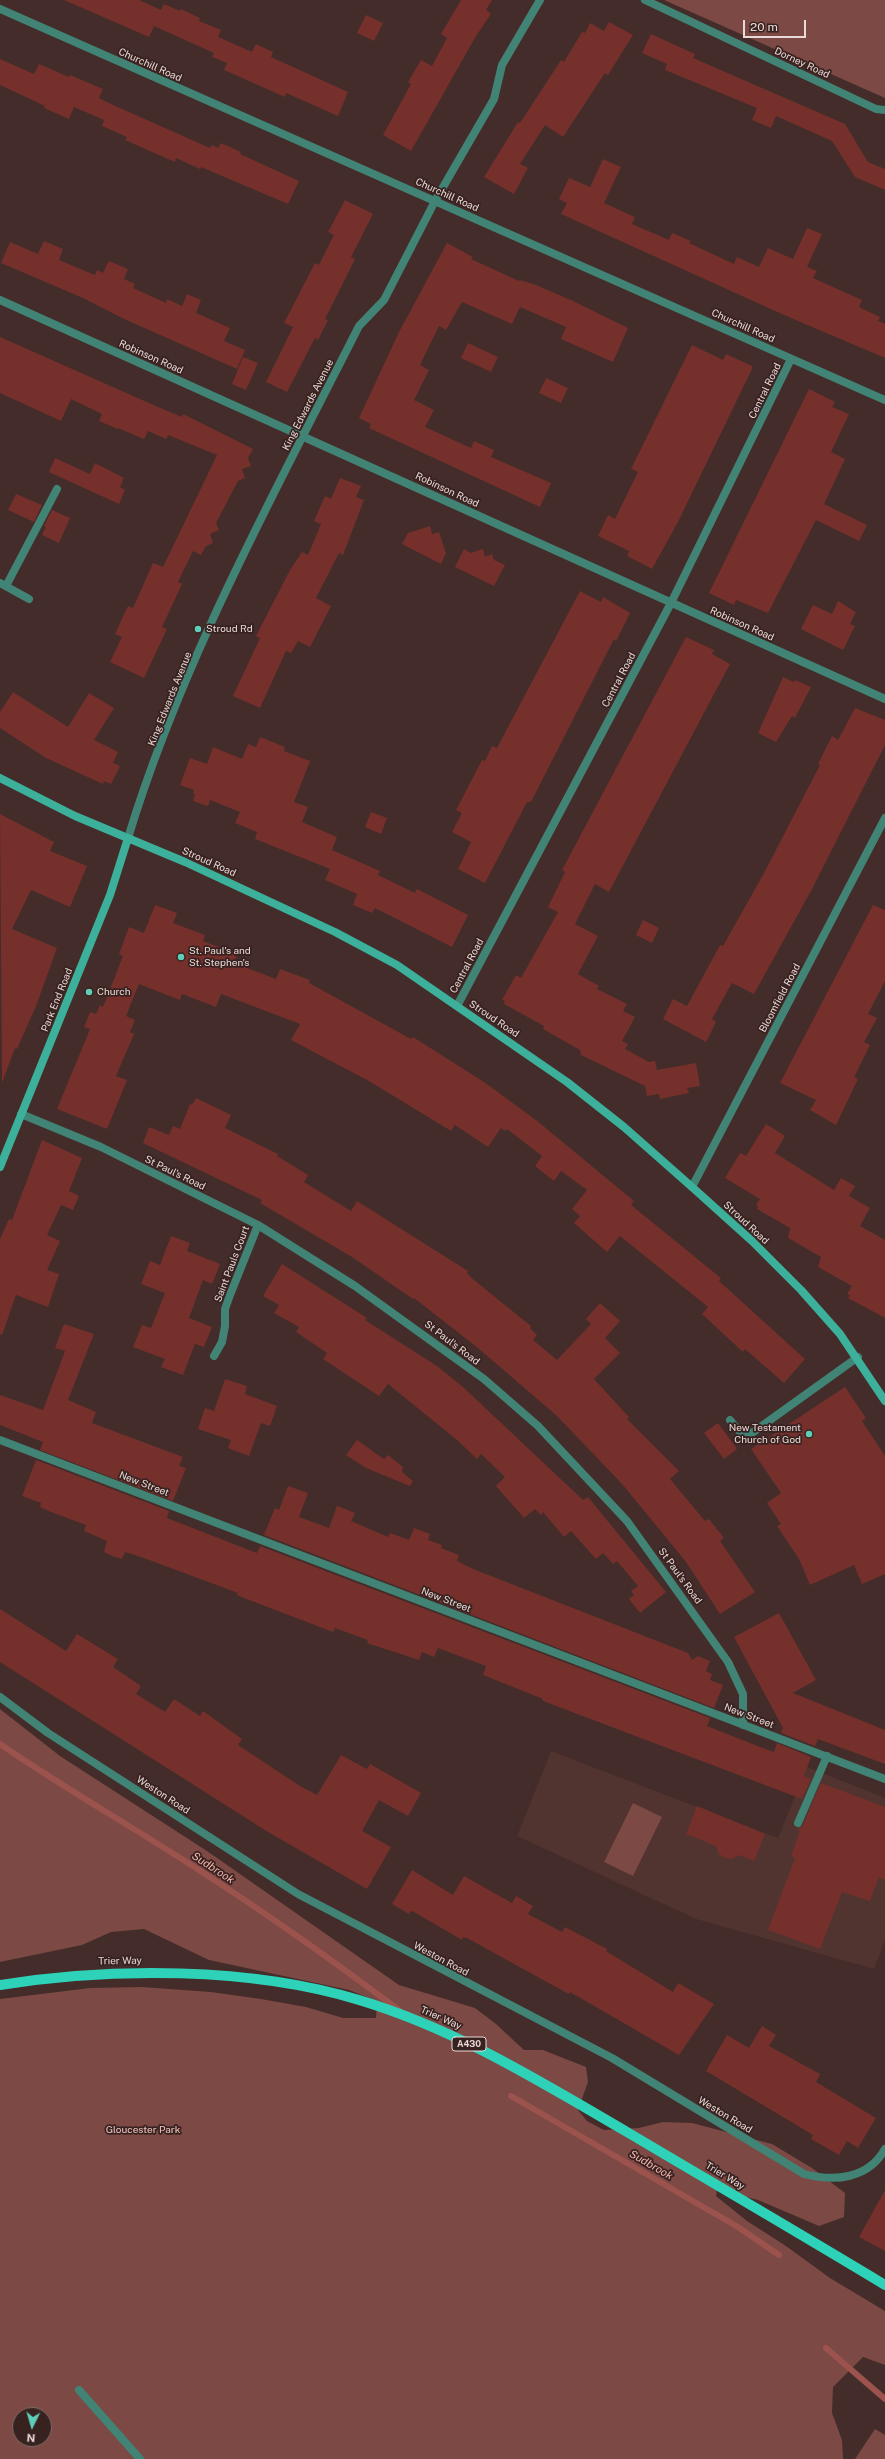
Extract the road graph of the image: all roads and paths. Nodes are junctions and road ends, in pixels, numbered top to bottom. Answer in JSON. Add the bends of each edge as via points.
{"nodes":[{"id":1,"x":540,"y":0,"type":"edge"},
{"id":2,"x":645,"y":0,"type":"edge"},
{"id":3,"x":0,"y":9,"type":"edge"},
{"id":4,"x":885,"y":110,"type":"edge"},
{"id":5,"x":435,"y":201,"type":"junction"},
{"id":6,"x":0,"y":300,"type":"edge"},
{"id":7,"x":792,"y":359,"type":"junction"},
{"id":8,"x":885,"y":400,"type":"edge"},
{"id":9,"x":304,"y":435,"type":"junction"},
{"id":10,"x":56,"y":489,"type":"dead end"},
{"id":11,"x":3,"y":584,"type":"edge"},
{"id":12,"x":29,"y":599,"type":"dead end"},
{"id":13,"x":671,"y":603,"type":"junction"},
{"id":14,"x":885,"y":699,"type":"edge"},
{"id":15,"x":0,"y":778,"type":"edge"},
{"id":16,"x":885,"y":818,"type":"edge"},
{"id":17,"x":128,"y":838,"type":"junction"},
{"id":18,"x":457,"y":1006,"type":"junction"},
{"id":19,"x":21,"y":1114,"type":"junction"},
{"id":20,"x":0,"y":1167,"type":"edge"},
{"id":21,"x":692,"y":1187,"type":"junction"},
{"id":22,"x":258,"y":1224,"type":"junction"},
{"id":23,"x":214,"y":1356,"type":"dead end"},
{"id":24,"x":858,"y":1357,"type":"junction"},
{"id":25,"x":885,"y":1401,"type":"edge"},
{"id":26,"x":730,"y":1420,"type":"dead end"},
{"id":27,"x":0,"y":1440,"type":"edge"},
{"id":28,"x":0,"y":1697,"type":"edge"},
{"id":29,"x":744,"y":1725,"type":"junction"},
{"id":30,"x":827,"y":1756,"type":"junction"},
{"id":31,"x":885,"y":1779,"type":"edge"},
{"id":32,"x":798,"y":1823,"type":"dead end"},
{"id":33,"x":0,"y":1985,"type":"edge"},
{"id":34,"x":885,"y":2149,"type":"edge"},
{"id":35,"x":885,"y":2285,"type":"edge"},
{"id":36,"x":79,"y":2390,"type":"dead end"},
{"id":37,"x":140,"y":2459,"type":"edge"}],
"edges":[{"from":1,"to":5,"type":"street","name":"King Edwards Avenue","via":[[502,65],[494,99]]},
{"from":2,"to":4,"type":"street","name":"Dorney Road","via":[[876,109]]},
{"from":3,"to":5,"type":"street","name":"Churchill Road"},
{"from":5,"to":7,"type":"street","name":"Churchill Road"},
{"from":5,"to":9,"type":"street","name":"King Edwards Avenue","via":[[384,300],[359,326]]},
{"from":6,"to":9,"type":"street","name":"Robinson Road"},
{"from":7,"to":8,"type":"street","name":"Churchill Road"},
{"from":7,"to":13,"type":"street","name":"Central Road"},
{"from":9,"to":13,"type":"street","name":"Robinson Road"},
{"from":9,"to":17,"type":"street","name":"King Edwards Avenue","via":[[196,659],[144,789]]},
{"from":10,"to":11,"type":"street"},
{"from":11,"to":12,"type":"street"},
{"from":13,"to":14,"type":"street","name":"Robinson Road"},
{"from":13,"to":18,"type":"street","name":"Central Road"},
{"from":15,"to":17,"type":"main road","name":"Stroud Road","via":[[75,816]]},
{"from":16,"to":21,"type":"street","name":"Bloomfield Road"},
{"from":17,"to":18,"type":"main road","name":"Stroud Road","via":[[335,932],[397,965]]},
{"from":17,"to":19,"type":"main road","name":"Park End Road","via":[[110,895]]},
{"from":18,"to":21,"type":"main road","name":"Stroud Road","via":[[567,1082],[624,1127]]},
{"from":19,"to":20,"type":"main road","name":"Park End Road"},
{"from":19,"to":22,"type":"street","name":"St Paul's Road","via":[[101,1147]]},
{"from":21,"to":24,"type":"main road","name":"Stroud Road","via":[[752,1241],[820,1310]]},
{"from":22,"to":23,"type":"street","name":"Saint Pauls Court","via":[[225,1309],[222,1342]]},
{"from":22,"to":29,"type":"street","name":"St Paul's Road","via":[[355,1286],[484,1379],[538,1426],[627,1521],[701,1622],[728,1662],[743,1694]]},
{"from":24,"to":25,"type":"main road","name":"Stroud Road"},
{"from":24,"to":26,"type":"street","via":[[752,1433],[739,1431]]},
{"from":27,"to":29,"type":"street","name":"New Street"},
{"from":28,"to":34,"type":"street","name":"Weston Road","via":[[48,1732],[298,1894],[612,2058],[804,2174],[820,2178],[854,2176],[867,2169]]},
{"from":29,"to":30,"type":"street","name":"New Street"},
{"from":30,"to":31,"type":"street","name":"New Street"},
{"from":30,"to":32,"type":"street"},
{"from":33,"to":35,"type":"main road","name":"Trier Way","number":"A430","via":[[88,1974],[144,1973],[267,1981],[360,2000],[433,2026],[521,2070]]},
{"from":36,"to":37,"type":"street"}]}
